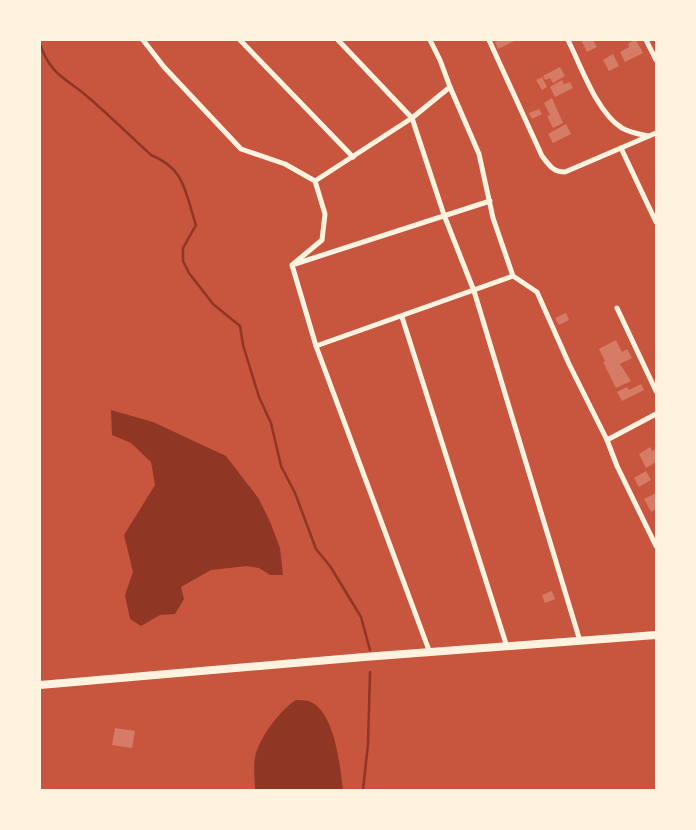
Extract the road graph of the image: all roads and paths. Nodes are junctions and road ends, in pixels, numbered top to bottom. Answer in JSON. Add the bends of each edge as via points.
{"nodes":[{"id":1,"x":143,"y":40,"type":"edge"},
{"id":2,"x":240,"y":40,"type":"edge"},
{"id":3,"x":338,"y":40,"type":"edge"},
{"id":4,"x":430,"y":40,"type":"edge"},
{"id":5,"x":489,"y":40,"type":"edge"},
{"id":6,"x":568,"y":40,"type":"edge"},
{"id":7,"x":646,"y":40,"type":"edge"},
{"id":8,"x":656,"y":60,"type":"edge"},
{"id":9,"x":450,"y":87,"type":"junction"},
{"id":10,"x":412,"y":118,"type":"junction"},
{"id":11,"x":656,"y":133,"type":"edge"},
{"id":12,"x":649,"y":136,"type":"junction"},
{"id":13,"x":621,"y":148,"type":"junction"},
{"id":14,"x":353,"y":157,"type":"junction"},
{"id":15,"x":315,"y":181,"type":"junction"},
{"id":16,"x":490,"y":202,"type":"junction"},
{"id":17,"x":444,"y":215,"type":"junction"},
{"id":18,"x":656,"y":222,"type":"edge"},
{"id":19,"x":292,"y":265,"type":"junction"},
{"id":20,"x":514,"y":276,"type":"junction"},
{"id":21,"x":474,"y":291,"type":"junction"},
{"id":22,"x":617,"y":308,"type":"dead end"},
{"id":23,"x":402,"y":317,"type":"junction"},
{"id":24,"x":316,"y":346,"type":"junction"},
{"id":25,"x":656,"y":391,"type":"edge"},
{"id":26,"x":656,"y":414,"type":"edge"},
{"id":27,"x":607,"y":440,"type":"junction"},
{"id":28,"x":656,"y":546,"type":"edge"},
{"id":29,"x":656,"y":635,"type":"edge"},
{"id":30,"x":580,"y":641,"type":"junction"},
{"id":31,"x":507,"y":647,"type":"junction"},
{"id":32,"x":430,"y":653,"type":"junction"},
{"id":33,"x":40,"y":685,"type":"edge"}],
"edges":[{"from":1,"to":15,"type":"street","via":[[241,149],[285,164]]},
{"from":2,"to":14,"type":"street"},
{"from":3,"to":10,"type":"street"},
{"from":4,"to":9,"type":"street"},
{"from":5,"to":13,"type":"street","via":[[542,156],[552,169],[565,172]]},
{"from":6,"to":12,"type":"street","via":[[603,111],[623,129]]},
{"from":7,"to":8,"type":"street"},
{"from":9,"to":10,"type":"street"},
{"from":9,"to":16,"type":"street","via":[[479,154]]},
{"from":10,"to":14,"type":"street"},
{"from":10,"to":17,"type":"street"},
{"from":11,"to":12,"type":"street"},
{"from":12,"to":13,"type":"street"},
{"from":13,"to":18,"type":"street"},
{"from":14,"to":15,"type":"street"},
{"from":15,"to":19,"type":"street","via":[[325,214],[322,240]]},
{"from":16,"to":17,"type":"street"},
{"from":16,"to":20,"type":"street"},
{"from":17,"to":19,"type":"street"},
{"from":17,"to":21,"type":"street"},
{"from":19,"to":24,"type":"street"},
{"from":20,"to":21,"type":"street"},
{"from":20,"to":27,"type":"street","via":[[537,292]]},
{"from":21,"to":23,"type":"street"},
{"from":21,"to":30,"type":"street"},
{"from":22,"to":25,"type":"street"},
{"from":23,"to":24,"type":"street"},
{"from":23,"to":31,"type":"street"},
{"from":24,"to":32,"type":"street"},
{"from":26,"to":27,"type":"street"},
{"from":27,"to":28,"type":"street"},
{"from":29,"to":30,"type":"main road"},
{"from":30,"to":31,"type":"main road"},
{"from":31,"to":32,"type":"main road"},
{"from":32,"to":33,"type":"main road"}]}
